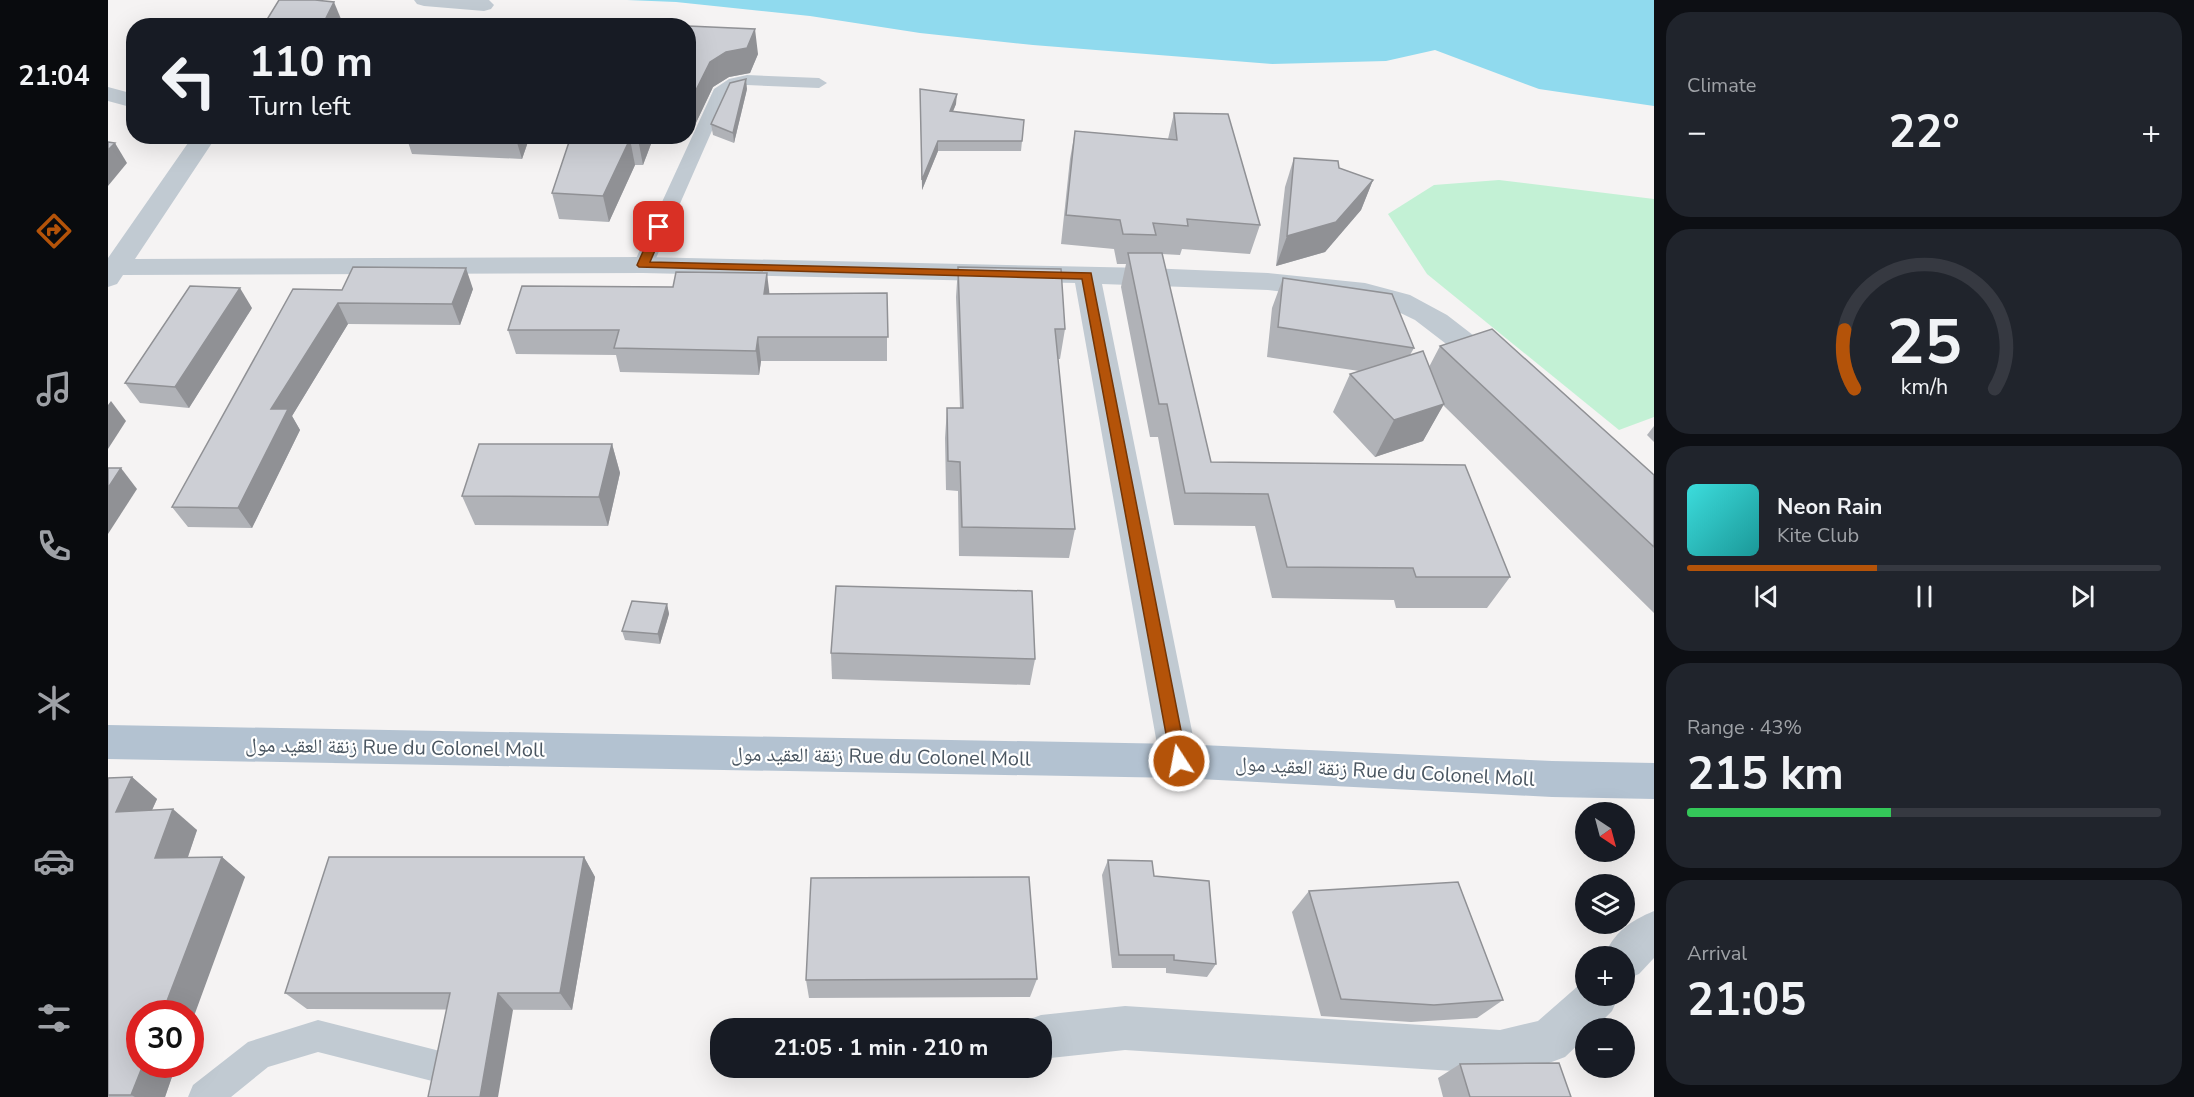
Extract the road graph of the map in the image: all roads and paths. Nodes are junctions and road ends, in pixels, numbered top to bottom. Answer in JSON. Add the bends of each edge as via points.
{"nodes":[{"id":1,"x":424,"y":0,"type":"edge"},
{"id":2,"x":484,"y":5,"type":"dead end"},
{"id":3,"x":819,"y":83,"type":"dead end"},
{"id":4,"x":108,"y":94,"type":"edge"},
{"id":5,"x":126,"y":100,"type":"edge"},
{"id":6,"x":199,"y":144,"type":"edge"},
{"id":7,"x":643,"y":265,"type":"junction"},
{"id":8,"x":111,"y":270,"type":"edge"},
{"id":9,"x":1087,"y":275,"type":"junction"},
{"id":10,"x":1512,"y":379,"type":"edge"},
{"id":11,"x":108,"y":742,"type":"edge"},
{"id":12,"x":1179,"y":761,"type":"junction"},
{"id":13,"x":1654,"y":781,"type":"edge"},
{"id":14,"x":1654,"y":932,"type":"edge"},
{"id":15,"x":1634,"y":946,"type":"edge"},
{"id":16,"x":1586,"y":1006,"type":"edge"},
{"id":17,"x":1052,"y":1036,"type":"edge"},
{"id":18,"x":436,"y":1066,"type":"edge"},
{"id":19,"x":205,"y":1097,"type":"edge"}],
"edges":[{"from":1,"to":2,"type":"street"},
{"from":3,"to":7,"type":"lane","via":[[747,80],[722,89]]},
{"from":4,"to":5,"type":"street"},
{"from":6,"to":8,"type":"street"},
{"from":7,"to":8,"type":"street"},
{"from":7,"to":9,"type":"street"},
{"from":9,"to":10,"type":"street","via":[[1193,278],[1380,295],[1423,313]]},
{"from":9,"to":12,"type":"street"},
{"from":11,"to":12,"type":"main road","name":"زنقة العقيد مول Rue du Colonel Moll"},
{"from":12,"to":13,"type":"main road","name":"زنقة العقيد مول Rue du Colonel Moll"},
{"from":14,"to":15,"type":"street"},
{"from":16,"to":17,"type":"street","via":[[1549,1041],[1500,1052],[1125,1028]]},
{"from":18,"to":19,"type":"lane","via":[[318,1036],[259,1053]]}]}
